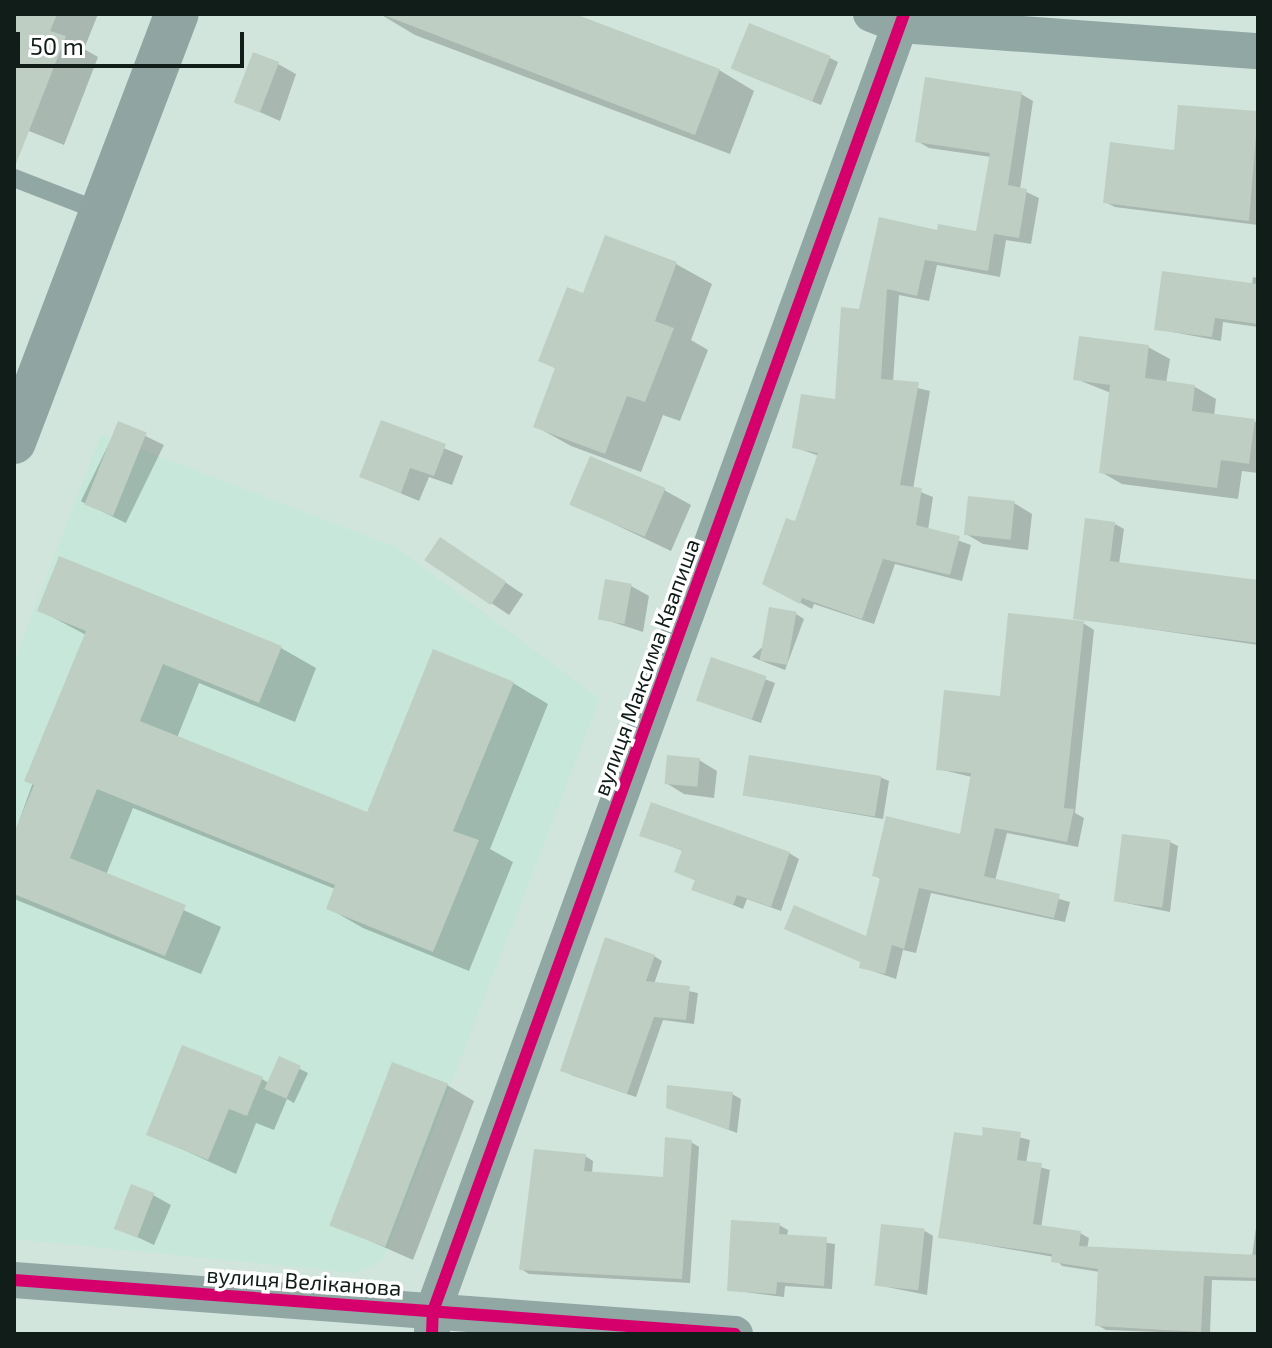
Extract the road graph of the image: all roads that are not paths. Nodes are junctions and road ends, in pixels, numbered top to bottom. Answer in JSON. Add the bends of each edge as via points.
{"nodes":[{"id":1,"x":177,"y":14,"type":"edge"},
{"id":2,"x":891,"y":18,"type":"edge"},
{"id":3,"x":1258,"y":51,"type":"edge"},
{"id":4,"x":14,"y":178,"type":"edge"},
{"id":5,"x":99,"y":211,"type":"junction"},
{"id":6,"x":14,"y":442,"type":"edge"},
{"id":7,"x":14,"y":1280,"type":"edge"},
{"id":8,"x":432,"y":1323,"type":"edge"},
{"id":9,"x":735,"y":1334,"type":"edge"}],
"edges":[{"from":1,"to":5,"type":"street"},
{"from":2,"to":3,"type":"street"},
{"from":2,"to":8,"type":"street","name":"вулиця Максима Квапиша"},
{"from":4,"to":5,"type":"lane"},
{"from":5,"to":6,"type":"street"},
{"from":7,"to":8,"type":"street","name":"вулиця Веліканова"},
{"from":8,"to":9,"type":"street","name":"вулиця Веліканова"}]}
